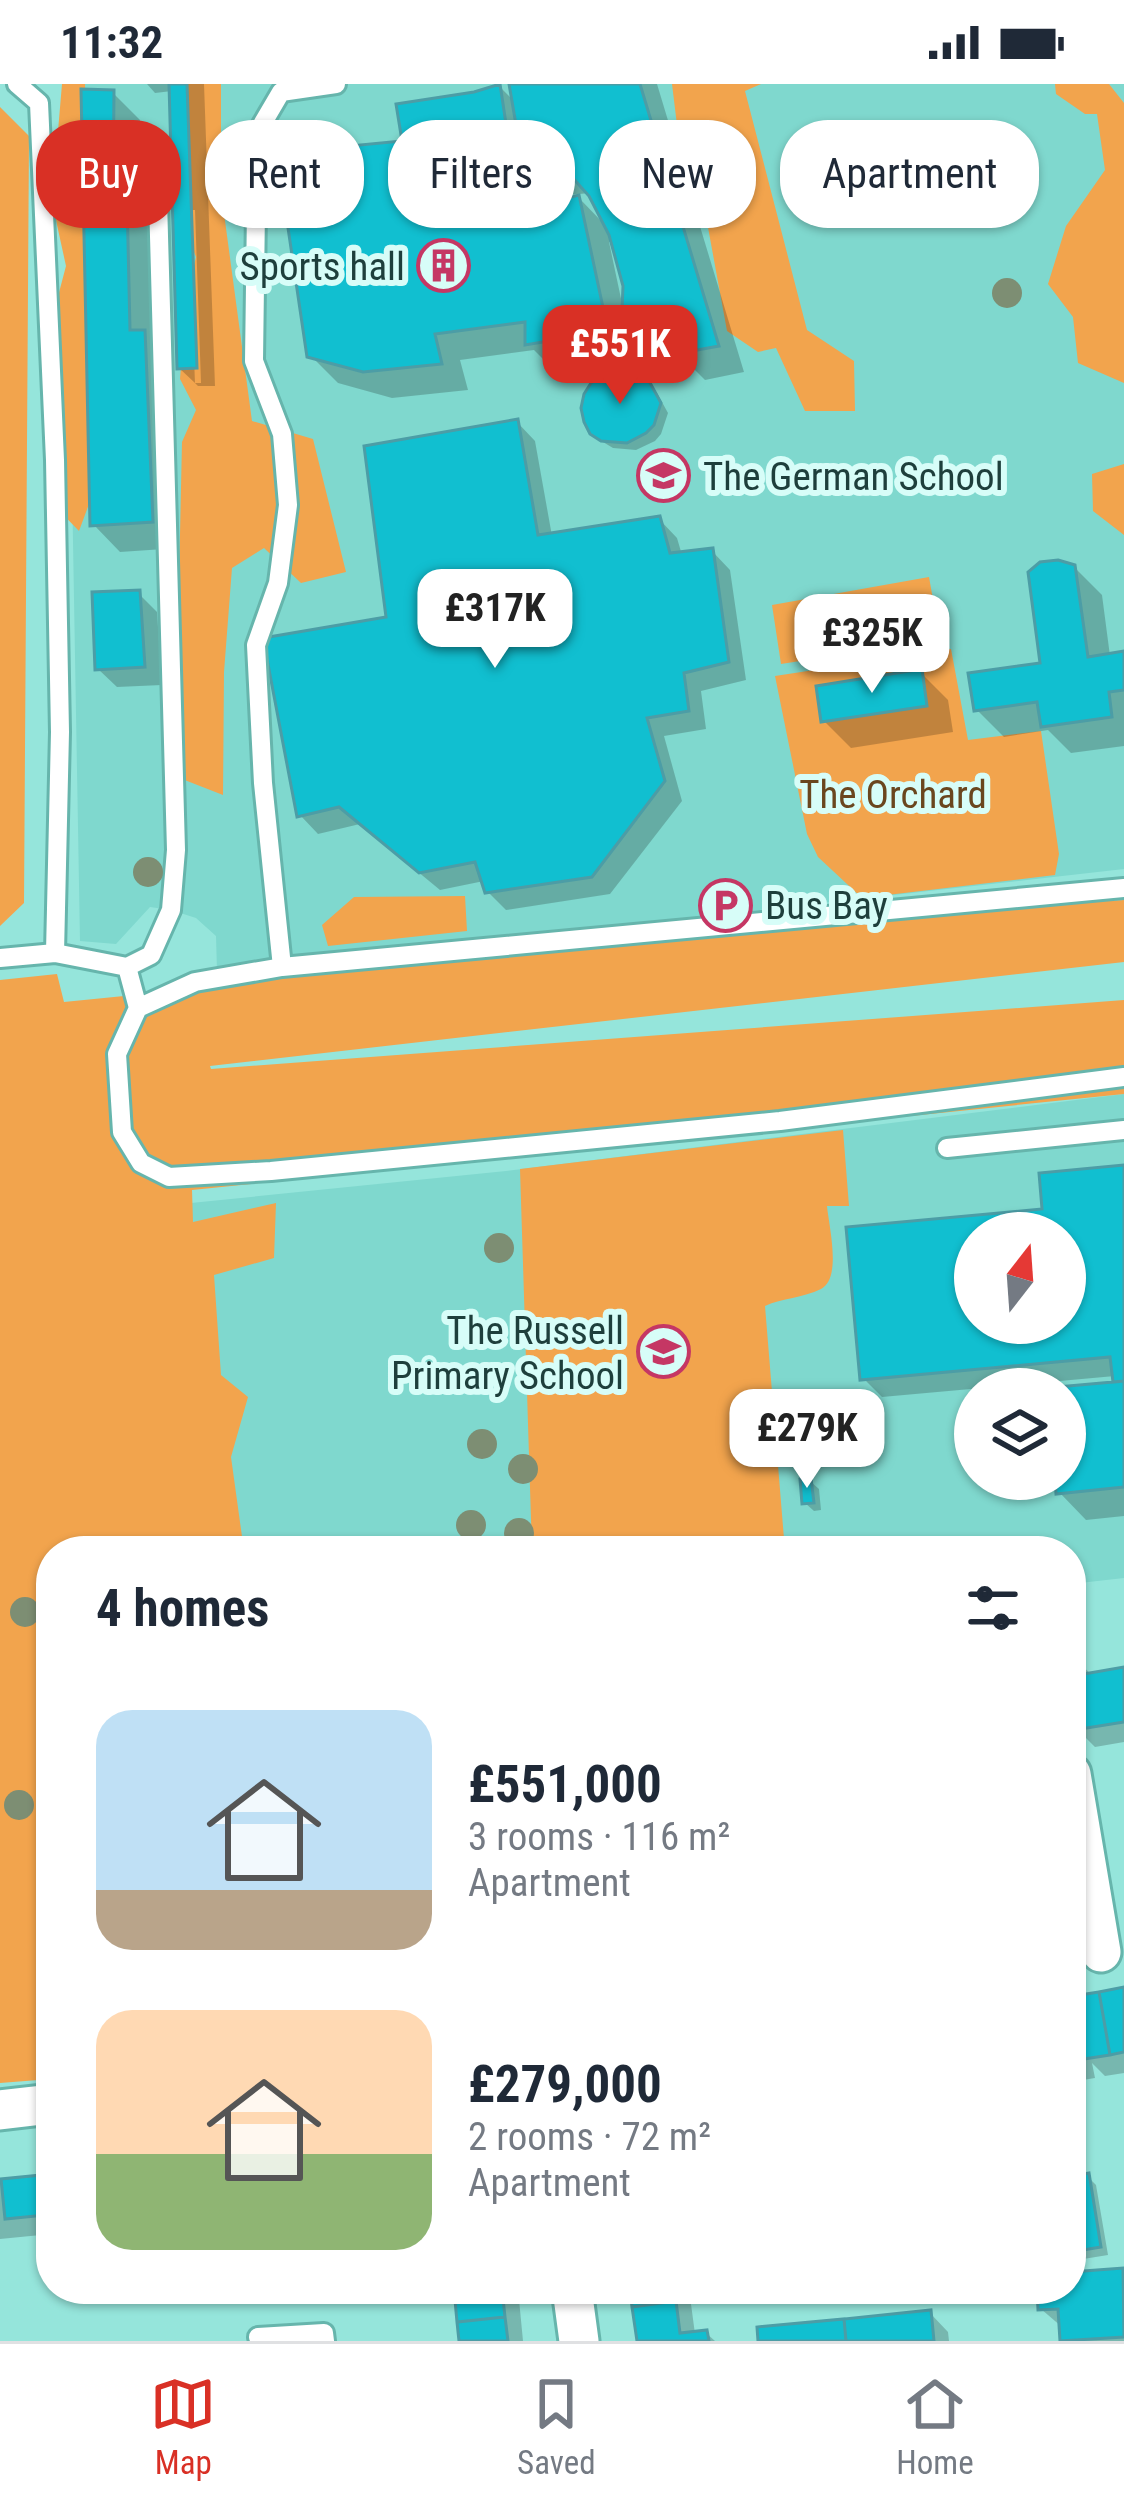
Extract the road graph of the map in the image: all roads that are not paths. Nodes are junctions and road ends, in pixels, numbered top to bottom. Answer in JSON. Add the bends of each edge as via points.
{"nodes":[{"id":1,"x":17,"y":84,"type":"edge"},
{"id":2,"x":336,"y":84,"type":"edge"},
{"id":3,"x":159,"y":228,"type":"edge"},
{"id":4,"x":1124,"y":888,"type":"edge"},
{"id":5,"x":55,"y":953,"type":"junction"},
{"id":6,"x":0,"y":958,"type":"edge"},
{"id":7,"x":127,"y":967,"type":"junction"},
{"id":8,"x":282,"y":967,"type":"junction"},
{"id":9,"x":138,"y":1007,"type":"junction"},
{"id":10,"x":1124,"y":1077,"type":"edge"},
{"id":11,"x":1124,"y":1130,"type":"edge"},
{"id":12,"x":947,"y":1148,"type":"dead end"},
{"id":13,"x":1086,"y":1870,"type":"edge"},
{"id":14,"x":1099,"y":1953,"type":"edge"},
{"id":15,"x":36,"y":2106,"type":"edge"},
{"id":16,"x":0,"y":2110,"type":"edge"},
{"id":17,"x":574,"y":2304,"type":"edge"},
{"id":18,"x":259,"y":2337,"type":"dead end"},
{"id":19,"x":325,"y":2341,"type":"edge"},
{"id":20,"x":579,"y":2341,"type":"edge"}],
"edges":[{"from":1,"to":5,"type":"lane","via":[[39,103],[54,436]]},
{"from":2,"to":8,"type":"lane","via":[[280,92],[257,133],[254,361],[282,434],[288,505],[278,583],[256,645]]},
{"from":3,"to":7,"type":"lane","via":[[176,850],[171,910],[151,955]]},
{"from":4,"to":8,"type":"lane"},
{"from":5,"to":6,"type":"lane"},
{"from":5,"to":7,"type":"lane"},
{"from":7,"to":9,"type":"lane"},
{"from":8,"to":9,"type":"lane","via":[[195,982]]},
{"from":9,"to":10,"type":"lane","via":[[117,1054],[122,1132],[141,1163],[169,1177],[780,1121]]},
{"from":11,"to":12,"type":"lane"},
{"from":13,"to":14,"type":"street"},
{"from":15,"to":16,"type":"street"},
{"from":17,"to":20,"type":"street"},
{"from":18,"to":19,"type":"lane","via":[[324,2333]]}]}
